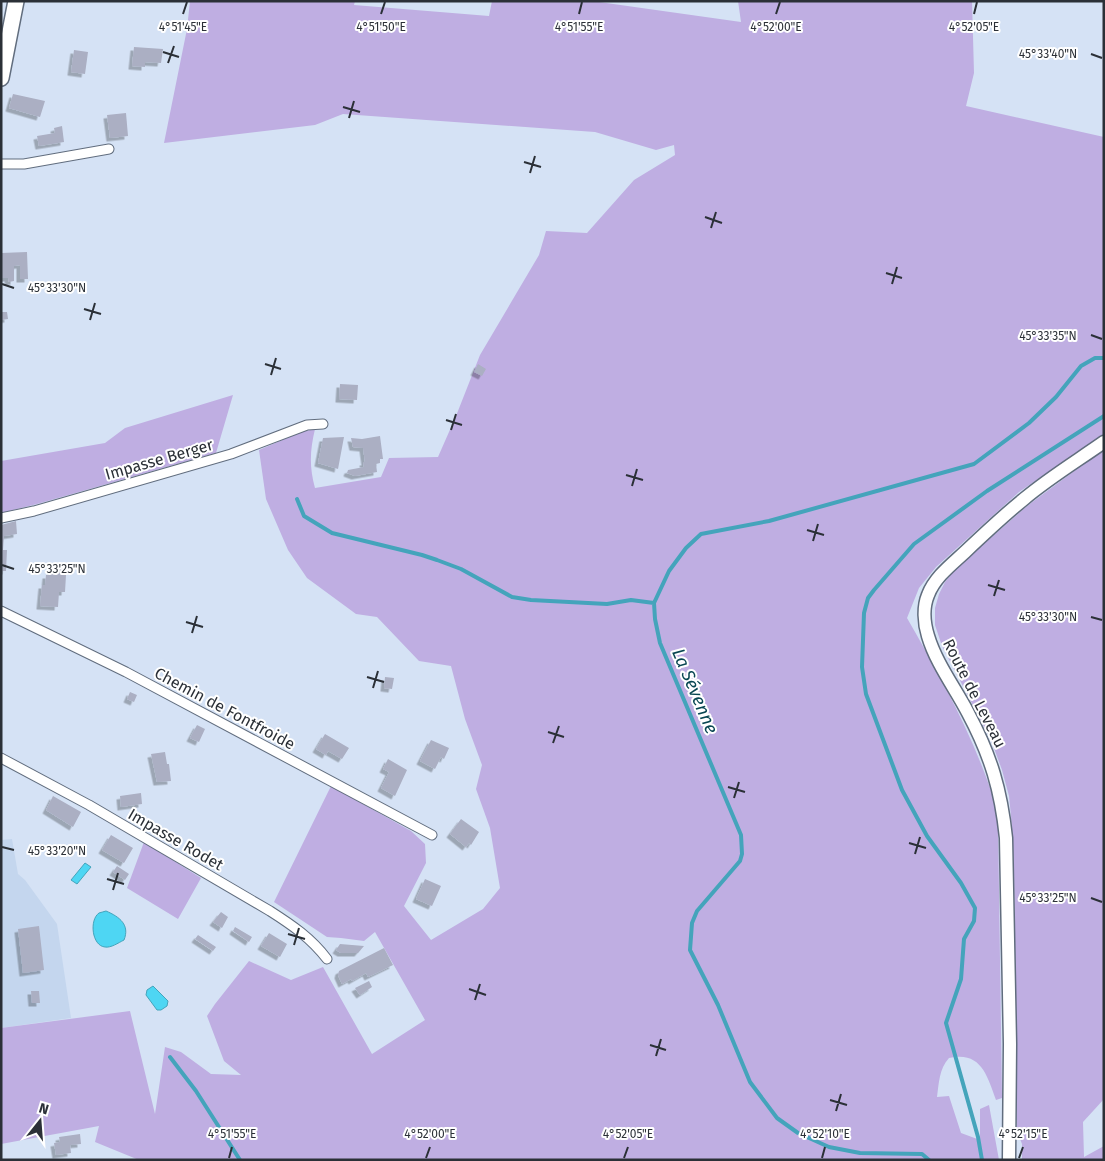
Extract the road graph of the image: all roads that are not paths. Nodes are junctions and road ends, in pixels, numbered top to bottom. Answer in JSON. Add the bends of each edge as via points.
{"nodes":[{"id":1,"x":16,"y":1,"type":"edge"},
{"id":2,"x":1,"y":78,"type":"edge"},
{"id":3,"x":109,"y":149,"type":"dead end"},
{"id":4,"x":1,"y":164,"type":"edge"},
{"id":5,"x":323,"y":424,"type":"dead end"},
{"id":6,"x":1104,"y":442,"type":"edge"},
{"id":7,"x":1,"y":518,"type":"edge"},
{"id":8,"x":1,"y":611,"type":"edge"},
{"id":9,"x":1,"y":758,"type":"edge"},
{"id":10,"x":432,"y":835,"type":"dead end"},
{"id":11,"x":328,"y":959,"type":"dead end"},
{"id":12,"x":1008,"y":1160,"type":"edge"}],
"edges":[{"from":1,"to":2,"type":"main road"},
{"from":3,"to":4,"type":"street","via":[[24,164]]},
{"from":5,"to":7,"type":"street","name":"Impasse Berger","via":[[307,425],[213,459]]},
{"from":6,"to":12,"type":"street","name":"Route de Leveau","via":[[1025,498],[985,532],[942,574],[928,595],[925,607],[928,636],[980,734],[992,764],[1003,810],[1010,1034]]},
{"from":8,"to":10,"type":"street","name":"Chemin de Fontfroide","via":[[126,672]]},
{"from":9,"to":11,"type":"street","name":"Impasse Rodet","via":[[89,805],[270,911],[314,942]]}]}
